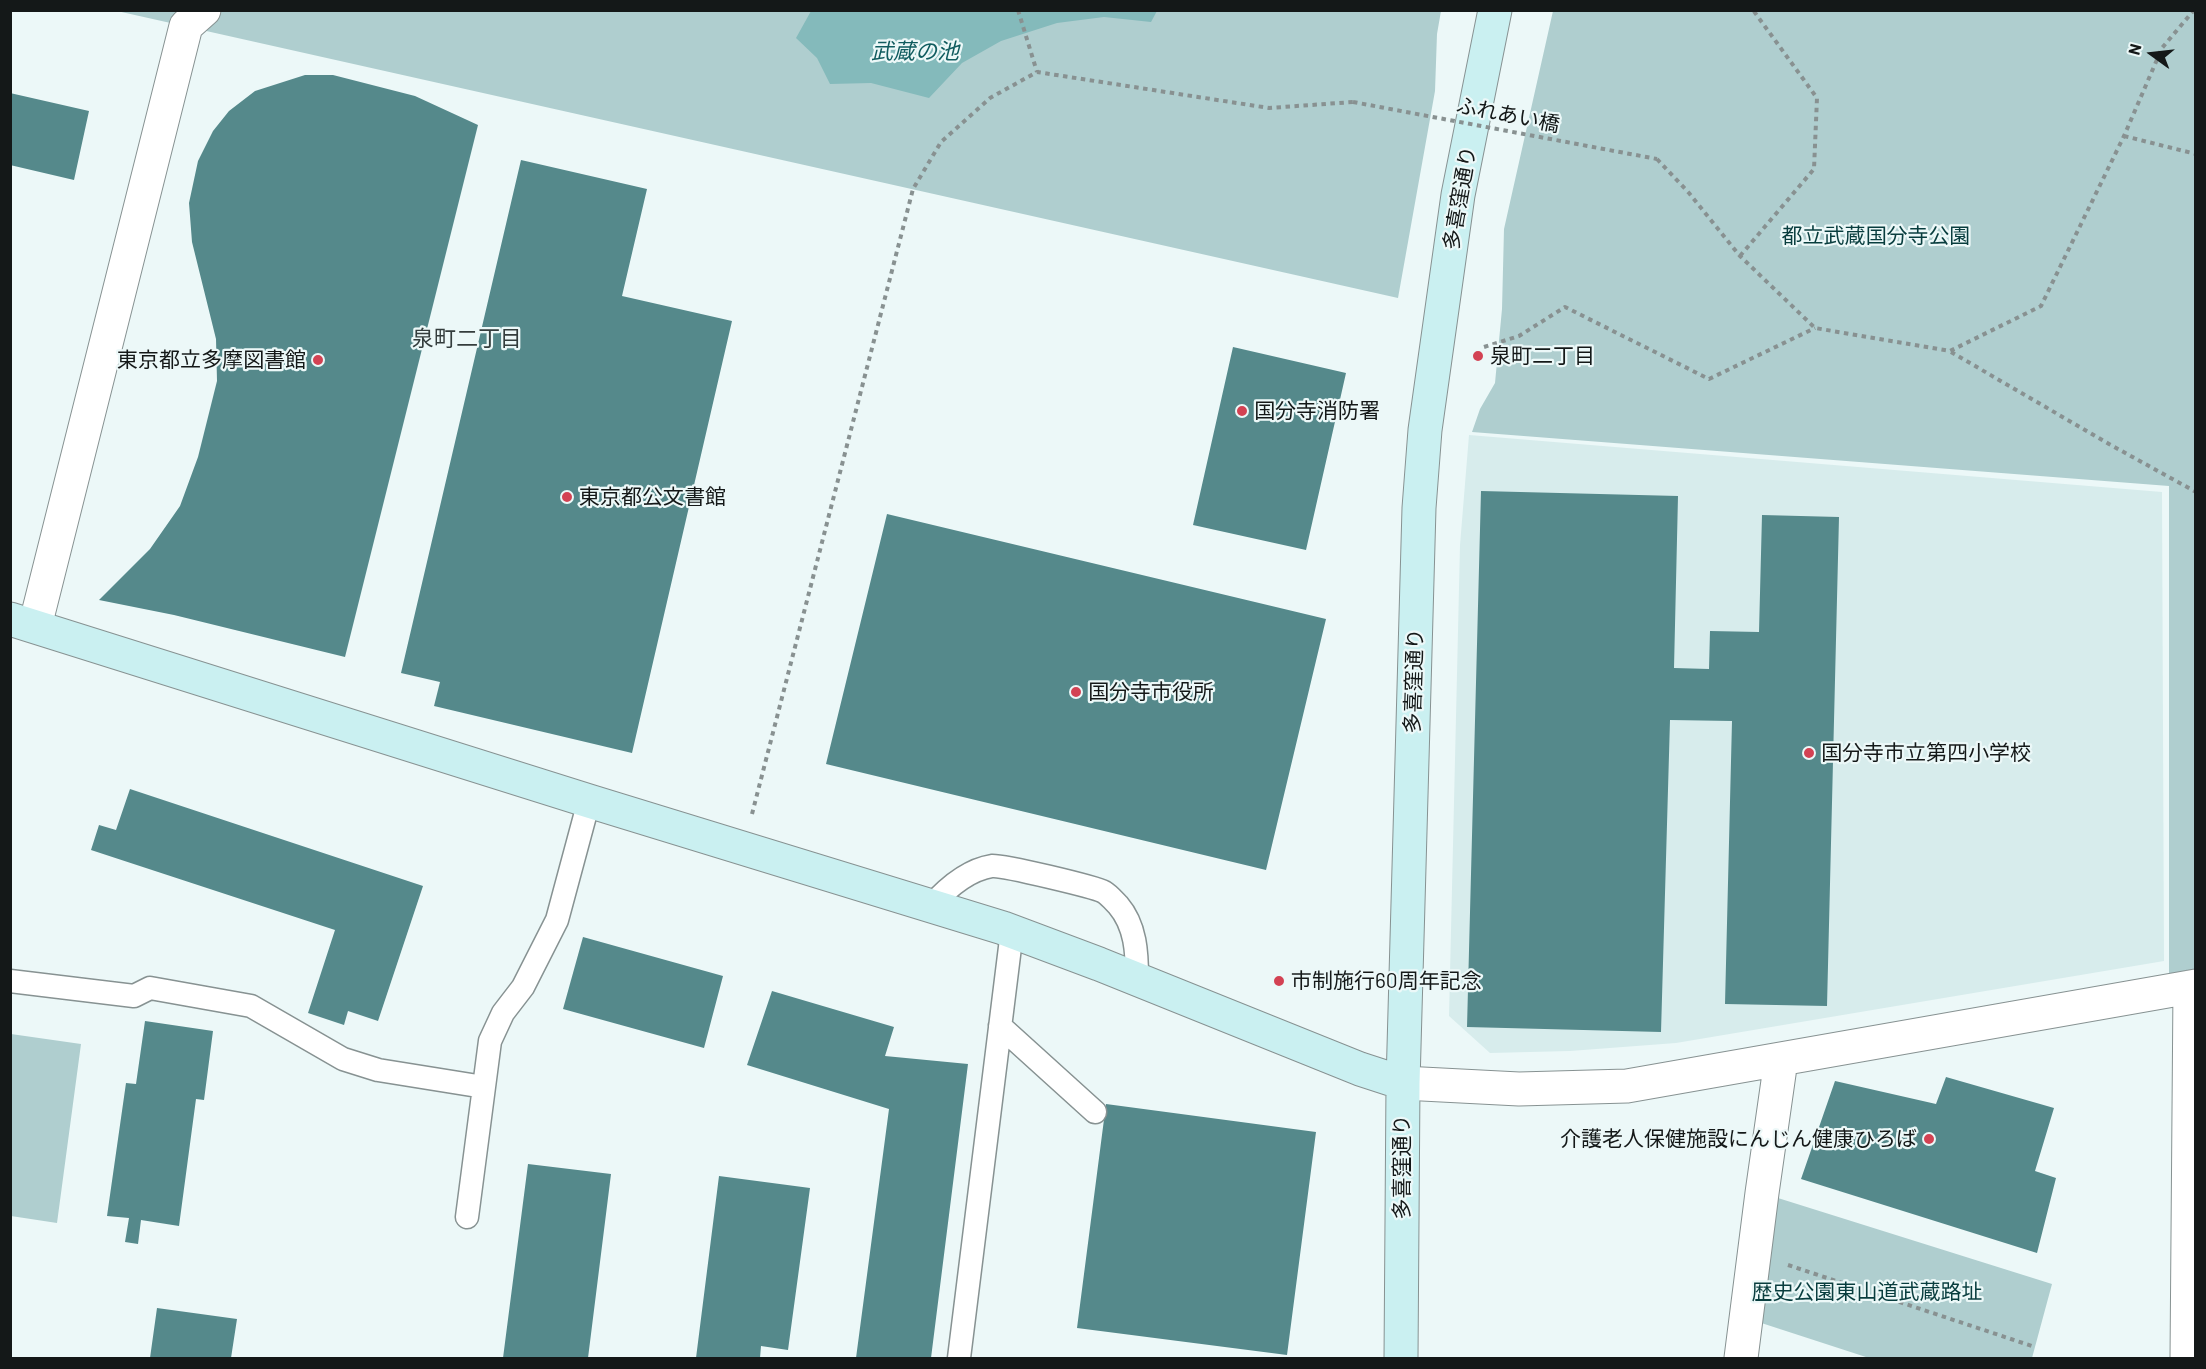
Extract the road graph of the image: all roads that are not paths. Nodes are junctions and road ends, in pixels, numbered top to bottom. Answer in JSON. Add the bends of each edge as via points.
{"nodes":[{"id":1,"x":204,"y":10,"type":"edge"},
{"id":2,"x":1495,"y":10,"type":"edge"},
{"id":3,"x":23,"y":623,"type":"edge"},
{"id":4,"x":589,"y":801,"type":"junction"},
{"id":5,"x":931,"y":906,"type":"junction"},
{"id":6,"x":1012,"y":931,"type":"junction"},
{"id":7,"x":1137,"y":979,"type":"junction"},
{"id":8,"x":10,"y":981,"type":"edge"},
{"id":9,"x":2193,"y":986,"type":"edge"},
{"id":10,"x":1000,"y":1026,"type":"junction"},
{"id":11,"x":1781,"y":1060,"type":"junction"},
{"id":12,"x":1403,"y":1083,"type":"junction"},
{"id":13,"x":484,"y":1086,"type":"junction"},
{"id":14,"x":1095,"y":1112,"type":"dead end"},
{"id":15,"x":466,"y":1217,"type":"dead end"},
{"id":16,"x":959,"y":1359,"type":"edge"},
{"id":17,"x":1401,"y":1359,"type":"edge"},
{"id":18,"x":1741,"y":1359,"type":"edge"},
{"id":19,"x":2187,"y":1359,"type":"edge"}],
"edges":[{"from":1,"to":3,"type":"street","via":[[186,26]]},
{"from":2,"to":12,"type":"street","name":"多喜窪通り","via":[[1458,195],[1419,508]]},
{"from":3,"to":4,"type":"street"},
{"from":4,"to":5,"type":"street"},
{"from":4,"to":13,"type":"lane","via":[[557,920],[523,987],[502,1013],[490,1041]]},
{"from":5,"to":6,"type":"street"},
{"from":5,"to":7,"type":"lane","via":[[965,876],[992,866],[1014,868],[1104,892],[1119,906],[1132,928]]},
{"from":6,"to":7,"type":"street"},
{"from":6,"to":10,"type":"lane"},
{"from":7,"to":12,"type":"street"},
{"from":8,"to":13,"type":"lane","via":[[134,996],[150,988],[251,1006],[343,1059],[378,1070]]},
{"from":9,"to":11,"type":"street"},
{"from":9,"to":19,"type":"street"},
{"from":10,"to":14,"type":"lane"},
{"from":10,"to":16,"type":"lane"},
{"from":11,"to":12,"type":"street","via":[[1627,1086],[1519,1089]]},
{"from":11,"to":18,"type":"street"},
{"from":12,"to":17,"type":"street","name":"多喜窪通り"},
{"from":13,"to":15,"type":"lane"}]}
